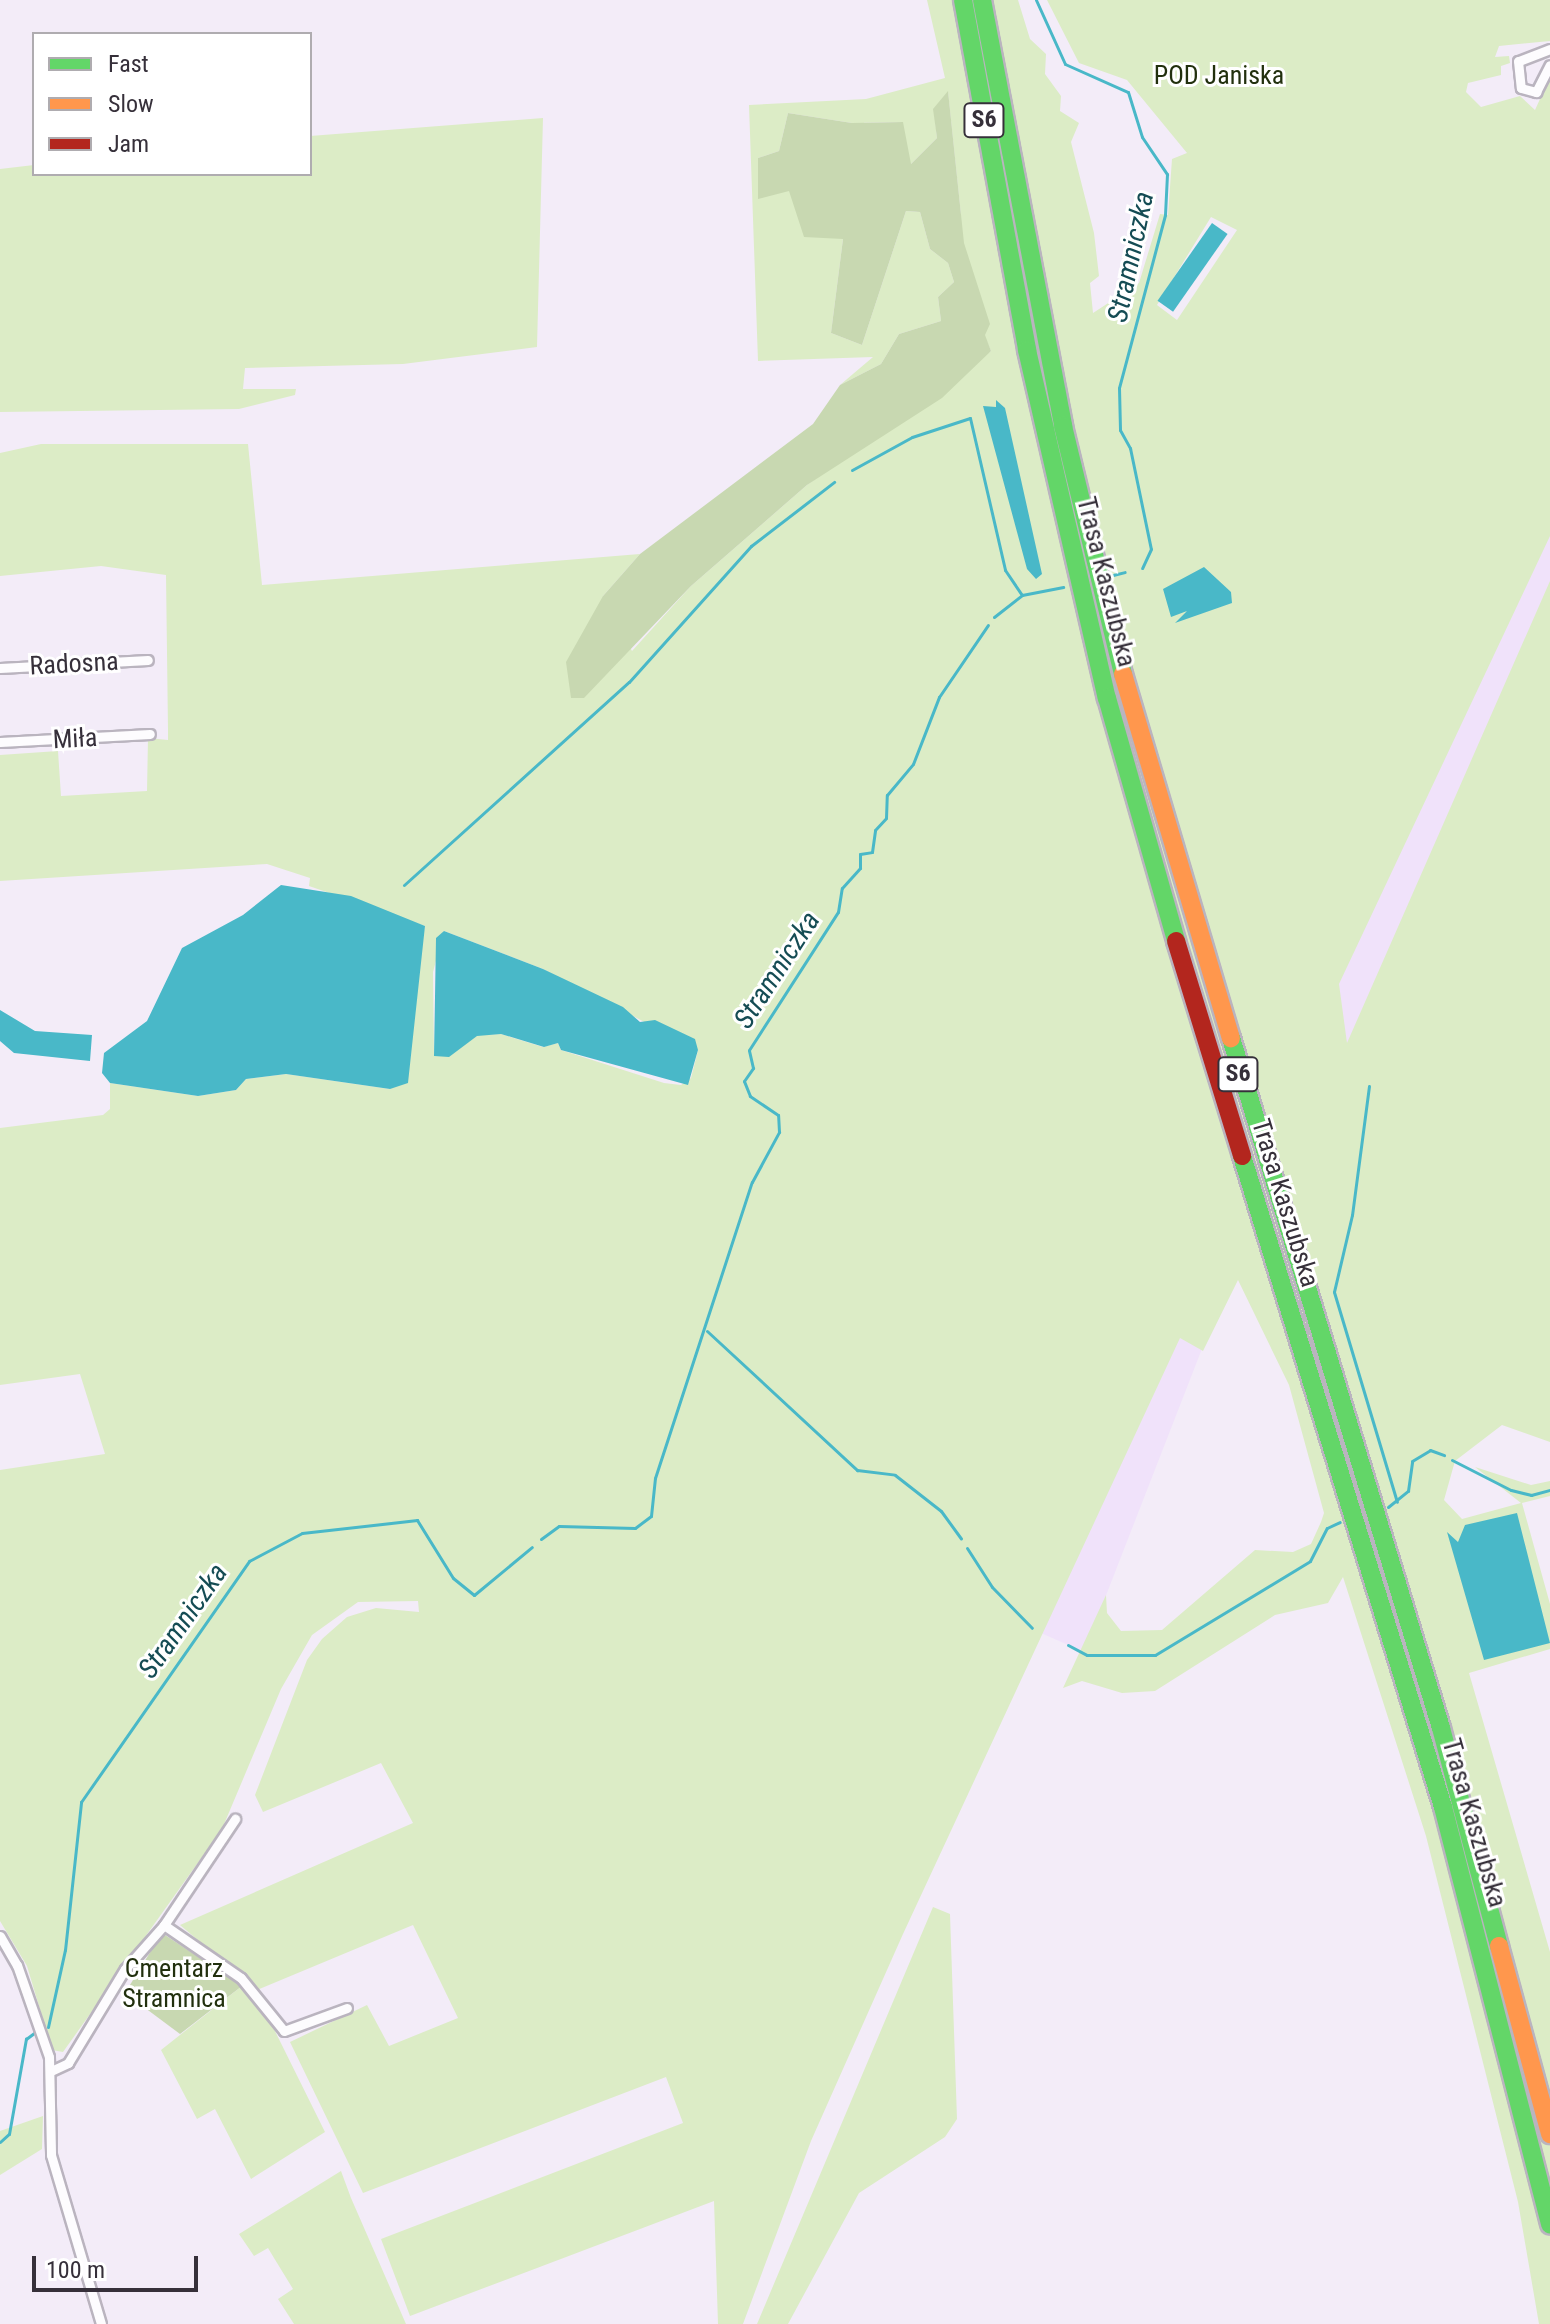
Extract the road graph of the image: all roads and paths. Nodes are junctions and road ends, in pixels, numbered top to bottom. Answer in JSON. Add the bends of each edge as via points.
{"nodes":[{"id":1,"x":963,"y":0,"type":"edge"},
{"id":2,"x":982,"y":0,"type":"edge"},
{"id":3,"x":1550,"y":49,"type":"edge"},
{"id":4,"x":1550,"y":65,"type":"edge"},
{"id":5,"x":148,"y":660,"type":"dead end"},
{"id":6,"x":0,"y":668,"type":"edge"},
{"id":7,"x":150,"y":734,"type":"dead end"},
{"id":8,"x":0,"y":742,"type":"edge"},
{"id":9,"x":235,"y":1819,"type":"dead end"},
{"id":10,"x":164,"y":1925,"type":"junction"},
{"id":11,"x":0,"y":1936,"type":"edge"},
{"id":12,"x":347,"y":2008,"type":"dead end"},
{"id":13,"x":51,"y":2071,"type":"junction"},
{"id":14,"x":1550,"y":2134,"type":"edge"},
{"id":15,"x":1550,"y":2225,"type":"edge"},
{"id":16,"x":101,"y":2324,"type":"edge"}],
"edges":[{"from":1,"to":15,"type":"highway","name":"Trasa Kaszubska","number":"S6","via":[[1040,412],[1115,726],[1443,1807]]},
{"from":2,"to":14,"type":"highway","name":"Trasa Kaszubska","number":"S6","via":[[1052,372],[1133,717],[1445,1743]]},
{"from":3,"to":4,"type":"street","via":[[1518,61],[1521,88],[1536,92]]},
{"from":5,"to":6,"type":"street","name":"Radosna"},
{"from":7,"to":8,"type":"street","name":"Miła"},
{"from":9,"to":10,"type":"street"},
{"from":10,"to":12,"type":"street","via":[[241,1978],[284,2031]]},
{"from":10,"to":13,"type":"street","via":[[125,1969],[68,2063]]},
{"from":11,"to":13,"type":"street","via":[[26,1985]]},
{"from":13,"to":16,"type":"street","via":[[56,2179]]}]}
